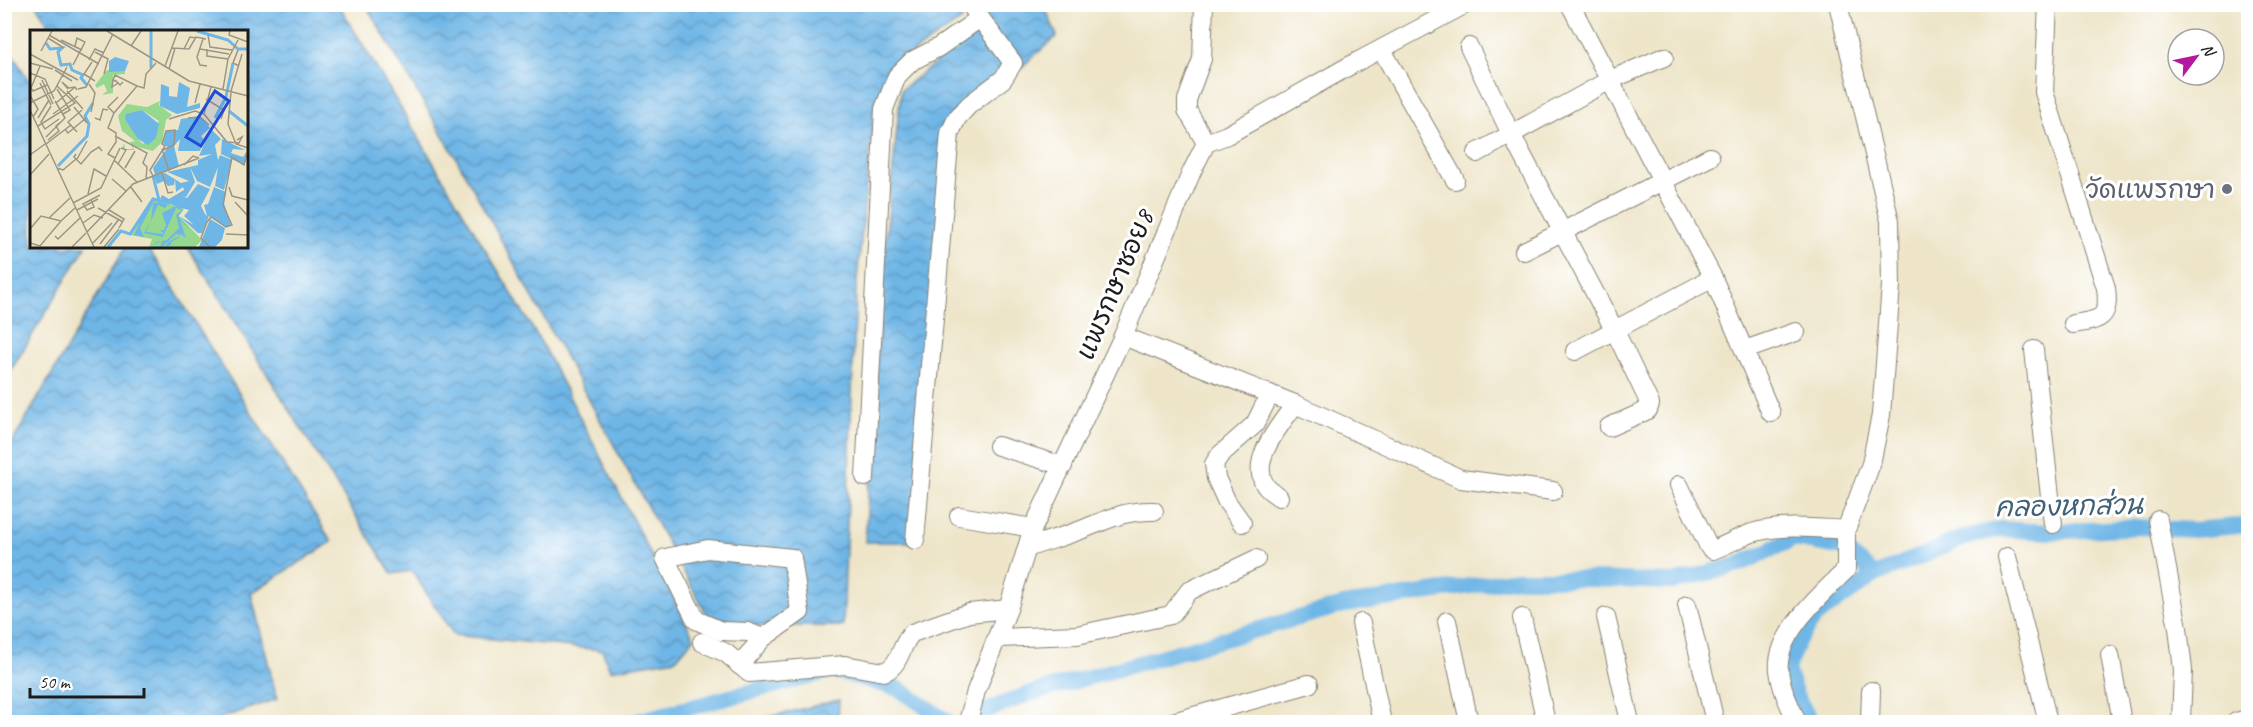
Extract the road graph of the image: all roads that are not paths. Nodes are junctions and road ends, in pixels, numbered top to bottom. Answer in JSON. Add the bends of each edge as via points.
{"nodes":[{"id":1,"x":1204,"y":4,"type":"edge"},
{"id":2,"x":1466,"y":4,"type":"edge"},
{"id":3,"x":1570,"y":4,"type":"edge"},
{"id":4,"x":1838,"y":4,"type":"edge"},
{"id":5,"x":2048,"y":4,"type":"edge"},
{"id":6,"x":975,"y":11,"type":"edge"},
{"id":7,"x":1469,"y":47,"type":"dead end"},
{"id":8,"x":1382,"y":50,"type":"junction"},
{"id":9,"x":1664,"y":57,"type":"dead end"},
{"id":10,"x":1610,"y":80,"type":"junction"},
{"id":11,"x":1511,"y":134,"type":"junction"},
{"id":12,"x":1206,"y":143,"type":"junction"},
{"id":13,"x":1477,"y":153,"type":"dead end"},
{"id":14,"x":1710,"y":156,"type":"dead end"},
{"id":15,"x":1455,"y":180,"type":"dead end"},
{"id":16,"x":1663,"y":182,"type":"junction"},
{"id":17,"x":1563,"y":232,"type":"junction"},
{"id":18,"x":1524,"y":251,"type":"dead end"},
{"id":19,"x":1713,"y":278,"type":"junction"},
{"id":20,"x":2073,"y":324,"type":"dead end"},
{"id":21,"x":1615,"y":331,"type":"junction"},
{"id":22,"x":1796,"y":332,"type":"dead end"},
{"id":23,"x":1123,"y":336,"type":"junction"},
{"id":24,"x":1745,"y":350,"type":"junction"},
{"id":25,"x":2034,"y":350,"type":"dead end"},
{"id":26,"x":1575,"y":351,"type":"dead end"},
{"id":27,"x":1269,"y":394,"type":"junction"},
{"id":28,"x":1295,"y":404,"type":"junction"},
{"id":29,"x":1771,"y":413,"type":"dead end"},
{"id":30,"x":1609,"y":427,"type":"dead end"},
{"id":31,"x":998,"y":446,"type":"dead end"},
{"id":32,"x":1063,"y":466,"type":"junction"},
{"id":33,"x":865,"y":477,"type":"dead end"},
{"id":34,"x":1679,"y":485,"type":"dead end"},
{"id":35,"x":1553,"y":491,"type":"dead end"},
{"id":36,"x":1280,"y":498,"type":"dead end"},
{"id":37,"x":1154,"y":511,"type":"dead end"},
{"id":38,"x":960,"y":516,"type":"dead end"},
{"id":39,"x":2158,"y":520,"type":"dead end"},
{"id":40,"x":1242,"y":523,"type":"dead end"},
{"id":41,"x":2053,"y":524,"type":"dead end"},
{"id":42,"x":1033,"y":528,"type":"junction"},
{"id":43,"x":1845,"y":536,"type":"junction"},
{"id":44,"x":915,"y":540,"type":"dead end"},
{"id":45,"x":1027,"y":548,"type":"junction"},
{"id":46,"x":2007,"y":557,"type":"dead end"},
{"id":47,"x":1256,"y":560,"type":"dead end"},
{"id":48,"x":1687,"y":605,"type":"dead end"},
{"id":49,"x":1008,"y":609,"type":"junction"},
{"id":50,"x":1606,"y":617,"type":"dead end"},
{"id":51,"x":1522,"y":618,"type":"dead end"},
{"id":52,"x":1448,"y":621,"type":"dead end"},
{"id":53,"x":1361,"y":623,"type":"dead end"},
{"id":54,"x":763,"y":638,"type":"junction"},
{"id":55,"x":998,"y":638,"type":"junction"},
{"id":56,"x":702,"y":642,"type":"dead end"},
{"id":57,"x":2110,"y":655,"type":"dead end"},
{"id":58,"x":739,"y":664,"type":"junction"},
{"id":59,"x":1309,"y":684,"type":"dead end"},
{"id":60,"x":1871,"y":691,"type":"dead end"},
{"id":61,"x":2248,"y":719,"type":"edge"},
{"id":62,"x":968,"y":723,"type":"edge"},
{"id":63,"x":1173,"y":723,"type":"edge"},
{"id":64,"x":1382,"y":723,"type":"edge"},
{"id":65,"x":1469,"y":723,"type":"edge"},
{"id":66,"x":1546,"y":723,"type":"edge"},
{"id":67,"x":1630,"y":723,"type":"edge"},
{"id":68,"x":1714,"y":723,"type":"edge"},
{"id":69,"x":1797,"y":723,"type":"edge"},
{"id":70,"x":1870,"y":723,"type":"edge"},
{"id":71,"x":2048,"y":723,"type":"edge"},
{"id":72,"x":2122,"y":723,"type":"edge"},
{"id":73,"x":2181,"y":723,"type":"edge"},
{"id":74,"x":2236,"y":723,"type":"edge"}],
"edges":[{"from":1,"to":12,"type":"street","via":[[1202,58],[1187,110]]},
{"from":2,"to":8,"type":"street"},
{"from":3,"to":10,"type":"street"},
{"from":4,"to":43,"type":"street","via":[[1890,221],[1891,285],[1881,415],[1871,464]]},
{"from":5,"to":20,"type":"street","via":[[2044,92],[2108,304],[2097,320]]},
{"from":6,"to":33,"type":"street","via":[[939,47],[912,61],[897,76],[884,109]]},
{"from":6,"to":44,"type":"street","via":[[1013,63],[1003,80],[957,118],[950,133]]},
{"from":7,"to":11,"type":"street"},
{"from":8,"to":12,"type":"street"},
{"from":8,"to":15,"type":"street"},
{"from":9,"to":10,"type":"street"},
{"from":10,"to":11,"type":"street"},
{"from":10,"to":16,"type":"street"},
{"from":11,"to":13,"type":"street"},
{"from":11,"to":17,"type":"street"},
{"from":12,"to":23,"type":"street","name":"แพรกษาซอย8"},
{"from":14,"to":16,"type":"street"},
{"from":16,"to":17,"type":"street"},
{"from":16,"to":19,"type":"street"},
{"from":17,"to":18,"type":"street"},
{"from":17,"to":21,"type":"street"},
{"from":19,"to":21,"type":"street"},
{"from":19,"to":24,"type":"street"},
{"from":21,"to":26,"type":"street"},
{"from":21,"to":30,"type":"street","via":[[1650,406]]},
{"from":22,"to":24,"type":"street"},
{"from":23,"to":27,"type":"street"},
{"from":23,"to":32,"type":"street","name":"แพรกษาซอย8"},
{"from":24,"to":29,"type":"street"},
{"from":25,"to":41,"type":"street"},
{"from":27,"to":28,"type":"street"},
{"from":27,"to":40,"type":"street","via":[[1255,424],[1214,464],[1227,502]]},
{"from":28,"to":35,"type":"street","via":[[1461,479]]},
{"from":28,"to":36,"type":"street","via":[[1261,455],[1265,486]]},
{"from":31,"to":32,"type":"street"},
{"from":32,"to":42,"type":"street","name":"แพรกษาซอย8"},
{"from":34,"to":43,"type":"street","via":[[1713,550],[1752,533],[1796,526]]},
{"from":37,"to":45,"type":"street","via":[[1137,510],[1113,516]]},
{"from":38,"to":42,"type":"street"},
{"from":39,"to":73,"type":"street","via":[[2183,670]]},
{"from":42,"to":45,"type":"street","name":"แพรกษาซอย8"},
{"from":43,"to":69,"type":"street","via":[[1846,570],[1800,616],[1782,649],[1778,669]]},
{"from":45,"to":49,"type":"street","name":"แพรกษาซอย8"},
{"from":46,"to":71,"type":"street"},
{"from":47,"to":55,"type":"street","via":[[1190,591],[1171,615],[1077,635]]},
{"from":48,"to":68,"type":"street"},
{"from":49,"to":55,"type":"street","name":"แพรกษาซอย8"},
{"from":49,"to":58,"type":"street","via":[[969,613],[912,633],[905,640],[896,664],[884,672],[845,665],[749,673]]},
{"from":50,"to":67,"type":"street"},
{"from":51,"to":66,"type":"street"},
{"from":52,"to":65,"type":"street"},
{"from":53,"to":64,"type":"street"},
{"from":54,"to":54,"type":"street","via":[[800,612],[792,558],[708,549],[666,558],[696,620],[721,631],[748,632]]},
{"from":54,"to":58,"type":"street"},
{"from":55,"to":62,"type":"street","name":"แพรกษาซอย8","via":[[976,691]]},
{"from":56,"to":58,"type":"street"},
{"from":57,"to":72,"type":"street"},
{"from":59,"to":63,"type":"street"},
{"from":60,"to":70,"type":"street"},
{"from":61,"to":74,"type":"street"}]}
